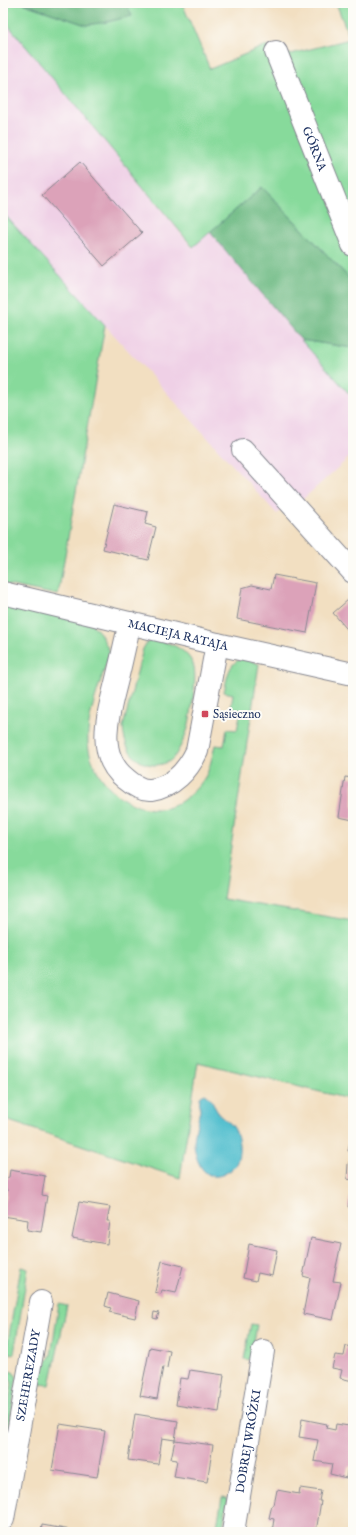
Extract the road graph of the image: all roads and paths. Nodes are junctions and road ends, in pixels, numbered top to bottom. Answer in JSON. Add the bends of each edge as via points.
{"nodes":[{"id":1,"x":276,"y":52,"type":"dead end"},
{"id":2,"x":353,"y":245,"type":"edge"},
{"id":3,"x":243,"y":450,"type":"dead end"},
{"id":4,"x":353,"y":572,"type":"edge"},
{"id":5,"x":3,"y":593,"type":"edge"},
{"id":6,"x":130,"y":623,"type":"junction"},
{"id":7,"x":217,"y":644,"type":"junction"},
{"id":8,"x":353,"y":674,"type":"edge"},
{"id":9,"x":41,"y":1302,"type":"dead end"},
{"id":10,"x":263,"y":1351,"type":"dead end"},
{"id":11,"x":3,"y":1518,"type":"edge"},
{"id":12,"x":233,"y":1532,"type":"edge"}],
"edges":[{"from":1,"to":2,"type":"street","name":"GÓRNA"},
{"from":3,"to":4,"type":"street"},
{"from":5,"to":6,"type":"street","name":"MACIEJA RATAJA"},
{"from":6,"to":7,"type":"street","name":"MACIEJA RATAJA"},
{"from":6,"to":7,"type":"street","via":[[107,722],[106,742],[108,754],[120,775],[147,790],[161,789],[176,780],[190,765],[197,751]]},
{"from":7,"to":8,"type":"street","name":"MACIEJA RATAJA"},
{"from":9,"to":11,"type":"street","name":"SZEHEREZADY"},
{"from":10,"to":12,"type":"street","name":"DOBREJ WRÓŻKI"}]}
